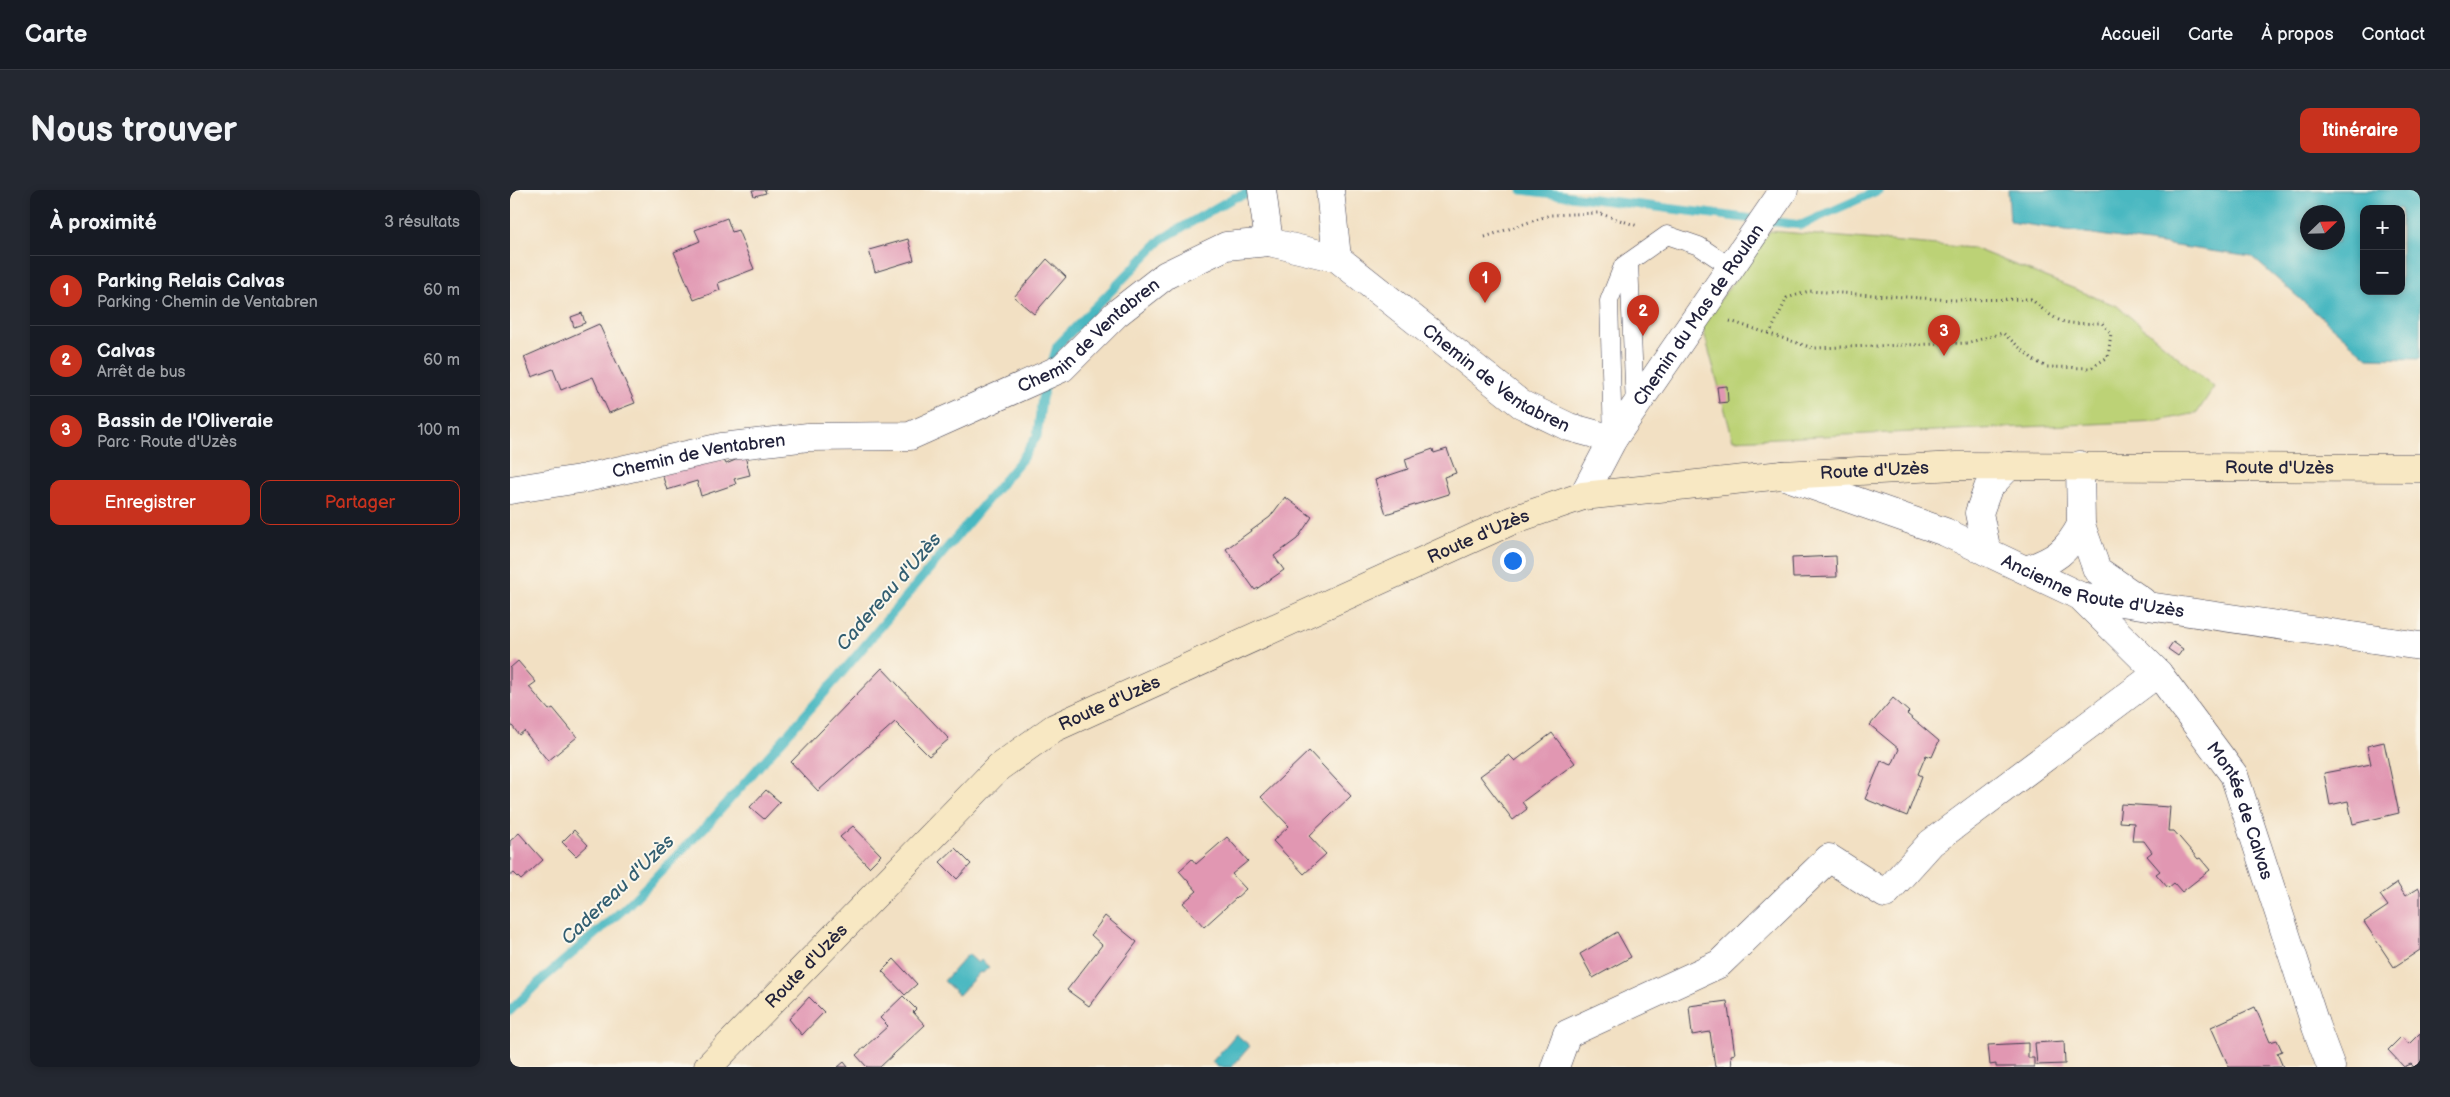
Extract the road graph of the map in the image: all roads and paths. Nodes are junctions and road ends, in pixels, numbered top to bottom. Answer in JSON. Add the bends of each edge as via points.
{"nodes":[{"id":1,"x":1330,"y":190,"type":"edge"},
{"id":2,"x":1262,"y":195,"type":"edge"},
{"id":3,"x":1779,"y":197,"type":"edge"},
{"id":4,"x":1667,"y":235,"type":"junction"},
{"id":5,"x":1485,"y":237,"type":"dead end"},
{"id":6,"x":1269,"y":242,"type":"junction"},
{"id":7,"x":1337,"y":258,"type":"junction"},
{"id":8,"x":1629,"y":262,"type":"junction"},
{"id":9,"x":1732,"y":268,"type":"junction"},
{"id":10,"x":1700,"y":313,"type":"junction"},
{"id":11,"x":1770,"y":333,"type":"junction"},
{"id":12,"x":1634,"y":407,"type":"junction"},
{"id":13,"x":1612,"y":439,"type":"junction"},
{"id":14,"x":2080,"y":465,"type":"junction"},
{"id":15,"x":2009,"y":466,"type":"junction"},
{"id":16,"x":2420,"y":468,"type":"edge"},
{"id":17,"x":1782,"y":475,"type":"junction"},
{"id":18,"x":510,"y":490,"type":"edge"},
{"id":19,"x":1583,"y":496,"type":"junction"},
{"id":20,"x":2081,"y":525,"type":"junction"},
{"id":21,"x":1988,"y":552,"type":"junction"},
{"id":22,"x":2026,"y":570,"type":"junction"},
{"id":23,"x":2080,"y":596,"type":"junction"},
{"id":24,"x":2147,"y":605,"type":"junction"},
{"id":25,"x":2420,"y":646,"type":"edge"},
{"id":26,"x":2158,"y":673,"type":"junction"},
{"id":27,"x":708,"y":1067,"type":"edge"},
{"id":28,"x":1554,"y":1067,"type":"edge"},
{"id":29,"x":2331,"y":1067,"type":"edge"}],
"edges":[{"from":1,"to":7,"type":"street"},
{"from":2,"to":6,"type":"street"},
{"from":3,"to":9,"type":"street","name":"Chemin du Mas de Roulan"},
{"from":4,"to":5,"type":"path","via":[[1598,213],[1550,215]]},
{"from":4,"to":8,"type":"lane"},
{"from":4,"to":9,"type":"lane","via":[[1699,246]]},
{"from":6,"to":7,"type":"street","name":"Chemin de Ventabren"},
{"from":6,"to":18,"type":"street","name":"Chemin de Ventabren","via":[[1226,246],[1166,275],[1116,314],[1062,368],[910,436],[808,437],[722,447],[586,478]]},
{"from":7,"to":13,"type":"street","name":"Chemin de Ventabren","via":[[1521,404],[1569,427]]},
{"from":8,"to":12,"type":"lane"},
{"from":8,"to":13,"type":"lane","via":[[1623,266],[1609,301]]},
{"from":9,"to":10,"type":"street","name":"Chemin du Mas de Roulan"},
{"from":10,"to":11,"type":"path"},
{"from":10,"to":12,"type":"street","name":"Chemin du Mas de Roulan"},
{"from":11,"to":11,"type":"path","via":[[1813,348],[1967,342],[2003,333],[2035,361],[2047,367],[2091,368],[2108,357],[2111,334],[2102,323],[2066,324],[2031,299],[1954,300],[1809,290],[1787,298]]},
{"from":12,"to":13,"type":"street","name":"Chemin du Mas de Roulan"},
{"from":13,"to":19,"type":"street","name":"Chemin du Mas de Roulan"},
{"from":14,"to":15,"type":"main road","name":"Route d'Uzès"},
{"from":14,"to":16,"type":"main road","name":"Route d'Uzès"},
{"from":14,"to":20,"type":"street"},
{"from":15,"to":17,"type":"main road","name":"Route d'Uzès"},
{"from":15,"to":21,"type":"street","via":[[1988,488],[1979,513]]},
{"from":17,"to":19,"type":"main road","name":"Route d'Uzès"},
{"from":17,"to":21,"type":"street","name":"Ancienne Route d'Uzès","via":[[1944,532]]},
{"from":19,"to":27,"type":"main road","name":"Route d'Uzès","via":[[1504,524],[1054,728],[999,767]]},
{"from":20,"to":22,"type":"street","via":[[2072,543],[2052,561]]},
{"from":20,"to":24,"type":"street","via":[[2097,570]]},
{"from":21,"to":22,"type":"street","name":"Ancienne Route d'Uzès"},
{"from":22,"to":23,"type":"street","name":"Ancienne Route d'Uzès"},
{"from":23,"to":24,"type":"street","name":"Ancienne Route d'Uzès"},
{"from":23,"to":26,"type":"street","name":"Montée de Calvas"},
{"from":24,"to":25,"type":"street","name":"Ancienne Route d'Uzès"},
{"from":26,"to":28,"type":"street","via":[[1931,843],[1885,894],[1829,858],[1720,964],[1567,1034]]},
{"from":26,"to":29,"type":"street","name":"Montée de Calvas","via":[[2234,775]]}]}
